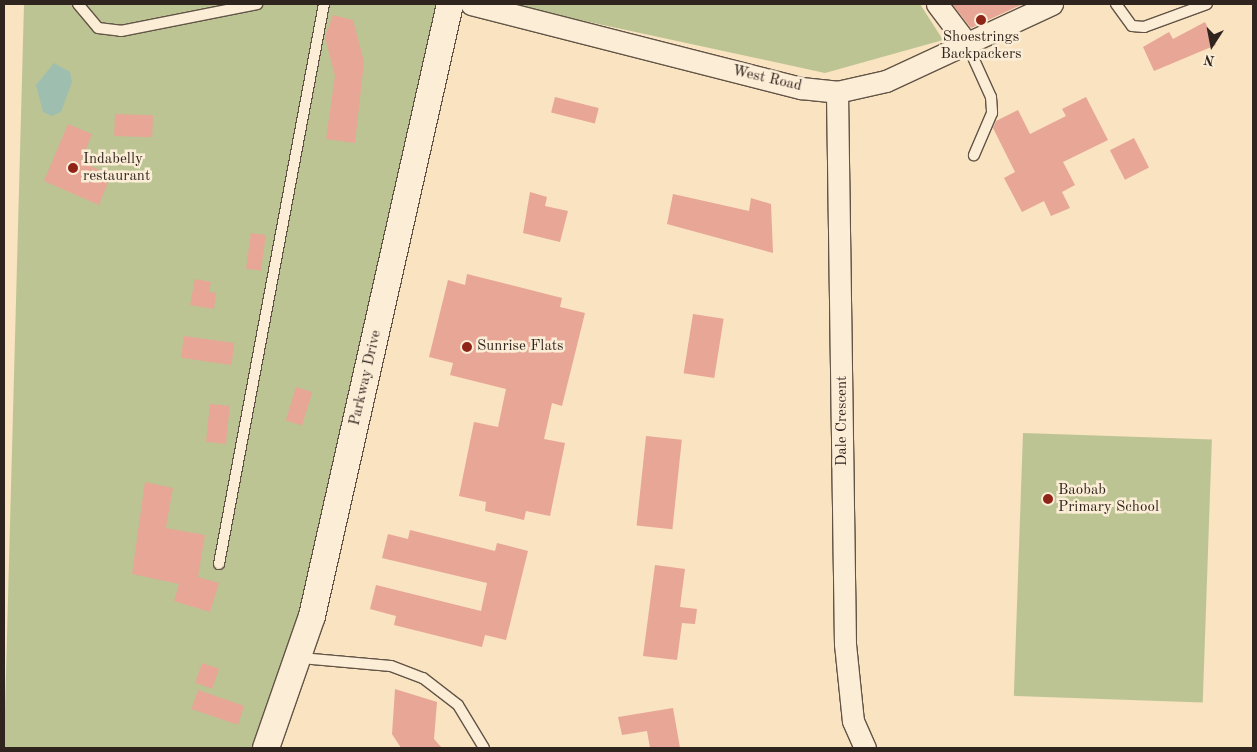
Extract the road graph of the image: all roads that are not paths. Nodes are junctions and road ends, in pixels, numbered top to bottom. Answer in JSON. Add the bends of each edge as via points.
{"nodes":[{"id":1,"x":78,"y":4,"type":"edge"},
{"id":2,"x":257,"y":4,"type":"edge"},
{"id":3,"x":324,"y":4,"type":"edge"},
{"id":4,"x":450,"y":4,"type":"edge"},
{"id":5,"x":471,"y":4,"type":"edge"},
{"id":6,"x":937,"y":4,"type":"edge"},
{"id":7,"x":1052,"y":4,"type":"edge"},
{"id":8,"x":1116,"y":4,"type":"edge"},
{"id":9,"x":1207,"y":4,"type":"edge"},
{"id":10,"x":965,"y":42,"type":"junction"},
{"id":11,"x":837,"y":92,"type":"junction"},
{"id":12,"x":974,"y":155,"type":"dead end"},
{"id":13,"x":219,"y":564,"type":"dead end"},
{"id":14,"x":301,"y":658,"type":"junction"},
{"id":15,"x":266,"y":748,"type":"edge"},
{"id":16,"x":484,"y":748,"type":"edge"},
{"id":17,"x":865,"y":748,"type":"edge"}],
"edges":[{"from":1,"to":2,"type":"lane","via":[[98,28],[121,30]]},
{"from":3,"to":13,"type":"lane"},
{"from":4,"to":14,"type":"street","name":"Parkway Drive"},
{"from":5,"to":11,"type":"street","name":"West Road","via":[[801,88]]},
{"from":6,"to":10,"type":"street"},
{"from":7,"to":10,"type":"street","name":"West Road"},
{"from":8,"to":9,"type":"lane","via":[[1132,26],[1144,27]]},
{"from":10,"to":11,"type":"street","name":"West Road","via":[[886,81]]},
{"from":10,"to":12,"type":"lane","via":[[991,97],[992,113]]},
{"from":11,"to":17,"type":"street","name":"Dale Crescent","via":[[845,644],[853,721]]},
{"from":14,"to":15,"type":"street","name":"Parkway Drive"},
{"from":14,"to":16,"type":"lane","via":[[390,666],[423,678],[458,705]]}]}
